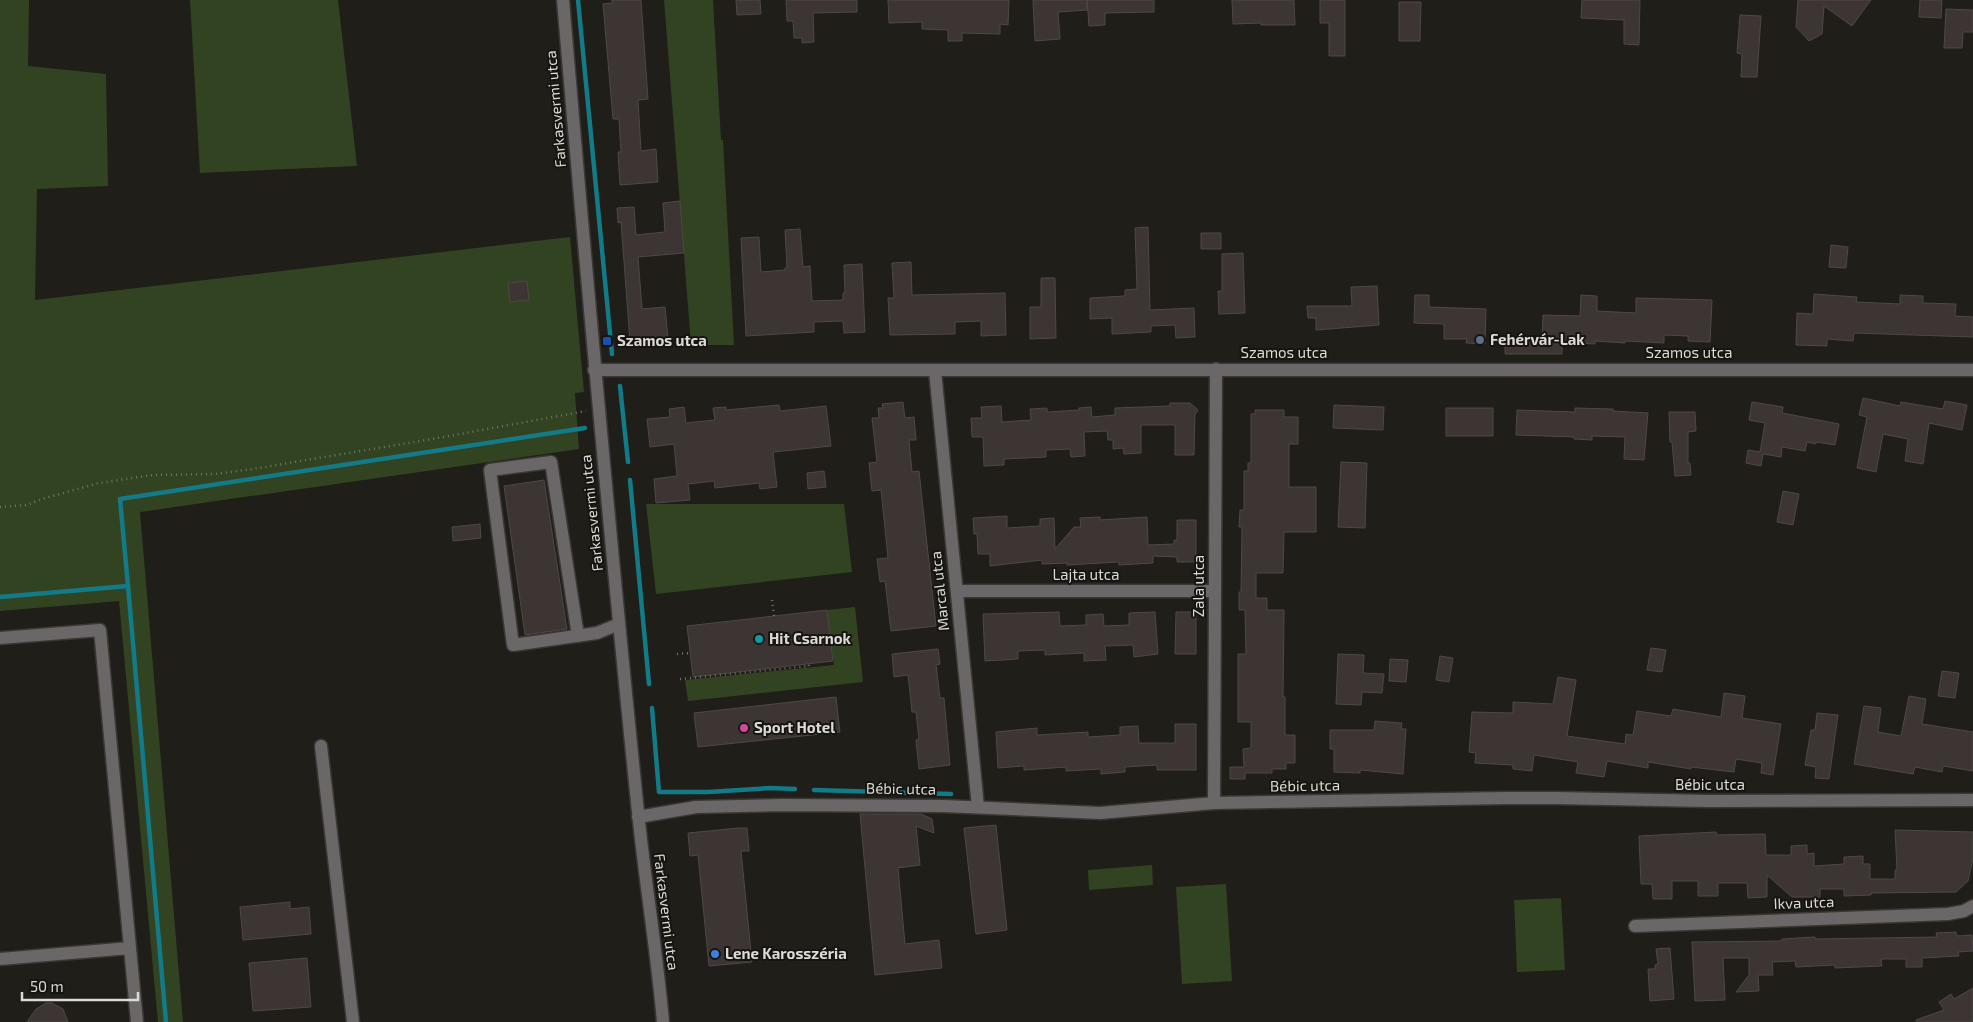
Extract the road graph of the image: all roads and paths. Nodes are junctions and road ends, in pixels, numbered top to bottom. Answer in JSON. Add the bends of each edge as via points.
{"nodes":[{"id":1,"x":563,"y":0,"type":"edge"},
{"id":2,"x":594,"y":370,"type":"junction"},
{"id":3,"x":1216,"y":370,"type":"junction"},
{"id":4,"x":1973,"y":370,"type":"edge"},
{"id":5,"x":935,"y":371,"type":"junction"},
{"id":6,"x":598,"y":408,"type":"junction"},
{"id":7,"x":0,"y":507,"type":"edge"},
{"id":8,"x":957,"y":591,"type":"junction"},
{"id":9,"x":1215,"y":591,"type":"junction"},
{"id":10,"x":772,"y":600,"type":"dead end"},
{"id":11,"x":774,"y":616,"type":"dead end"},
{"id":12,"x":619,"y":624,"type":"junction"},
{"id":13,"x":578,"y":636,"type":"junction"},
{"id":14,"x":0,"y":638,"type":"edge"},
{"id":15,"x":690,"y":653,"type":"dead end"},
{"id":16,"x":677,"y":654,"type":"dead end"},
{"id":17,"x":809,"y":664,"type":"dead end"},
{"id":18,"x":680,"y":679,"type":"dead end"},
{"id":19,"x":321,"y":746,"type":"dead end"},
{"id":20,"x":1973,"y":800,"type":"edge"},
{"id":21,"x":1214,"y":803,"type":"junction"},
{"id":22,"x":978,"y":807,"type":"junction"},
{"id":23,"x":638,"y":816,"type":"junction"},
{"id":24,"x":1973,"y":906,"type":"edge"},
{"id":25,"x":1635,"y":926,"type":"dead end"},
{"id":26,"x":130,"y":948,"type":"junction"},
{"id":27,"x":0,"y":959,"type":"edge"},
{"id":28,"x":137,"y":1022,"type":"edge"},
{"id":29,"x":354,"y":1022,"type":"edge"},
{"id":30,"x":663,"y":1022,"type":"edge"}],
"edges":[{"from":1,"to":2,"type":"street","name":"Farkasvermi utca"},
{"from":2,"to":5,"type":"street","name":"Szamos utca"},
{"from":2,"to":6,"type":"street","name":"Farkasvermi utca"},
{"from":3,"to":4,"type":"street","name":"Szamos utca"},
{"from":3,"to":5,"type":"street","name":"Szamos utca"},
{"from":3,"to":9,"type":"street","name":"Zala utca"},
{"from":5,"to":8,"type":"street","name":"Marcal utca"},
{"from":6,"to":7,"type":"path","via":[[253,470],[153,475],[99,483],[27,505]]},
{"from":6,"to":12,"type":"street","name":"Farkasvermi utca"},
{"from":8,"to":9,"type":"street","name":"Lajta utca"},
{"from":8,"to":22,"type":"street","name":"Marcal utca"},
{"from":9,"to":21,"type":"street","name":"Zala utca"},
{"from":10,"to":11,"type":"path"},
{"from":12,"to":13,"type":"street"},
{"from":12,"to":23,"type":"street","name":"Farkasvermi utca"},
{"from":13,"to":13,"type":"street","via":[[513,645],[490,470],[550,462]]},
{"from":14,"to":26,"type":"street","via":[[100,630]]},
{"from":15,"to":16,"type":"path"},
{"from":17,"to":18,"type":"path"},
{"from":19,"to":29,"type":"street"},
{"from":20,"to":21,"type":"street","name":"Bébic utca","via":[[1709,802],[1555,798]]},
{"from":21,"to":22,"type":"street","name":"Bébic utca","via":[[1100,813]]},
{"from":22,"to":23,"type":"street","name":"Bébic utca","via":[[870,804],[696,807]]},
{"from":23,"to":30,"type":"street","name":"Farkasvermi utca"},
{"from":24,"to":25,"type":"street","name":"Ikva utca","via":[[1948,914]]},
{"from":26,"to":27,"type":"street"},
{"from":26,"to":28,"type":"street"}]}
